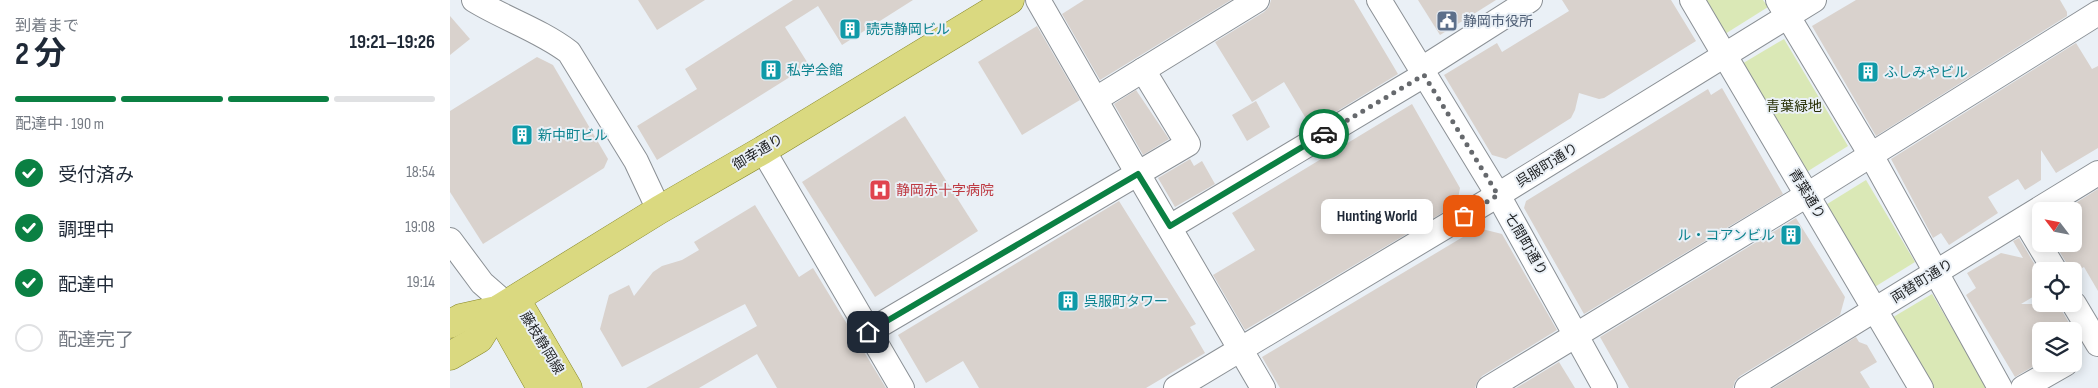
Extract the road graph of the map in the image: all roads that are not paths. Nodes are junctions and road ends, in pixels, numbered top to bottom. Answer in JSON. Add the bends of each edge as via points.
{"nodes":[{"id":1,"x":474,"y":0,"type":"edge"},
{"id":2,"x":1010,"y":0,"type":"edge"},
{"id":3,"x":1038,"y":0,"type":"edge"},
{"id":4,"x":1257,"y":0,"type":"edge"},
{"id":5,"x":1379,"y":0,"type":"edge"},
{"id":6,"x":1530,"y":0,"type":"edge"},
{"id":7,"x":1692,"y":0,"type":"edge"},
{"id":8,"x":1814,"y":0,"type":"edge"},
{"id":9,"x":1782,"y":8,"type":"edge"},
{"id":10,"x":2093,"y":14,"type":"edge"},
{"id":11,"x":1724,"y":54,"type":"junction"},
{"id":12,"x":1144,"y":70,"type":"junction"},
{"id":13,"x":1422,"y":73,"type":"junction"},
{"id":14,"x":1096,"y":99,"type":"junction"},
{"id":15,"x":763,"y":150,"type":"junction"},
{"id":16,"x":1870,"y":155,"type":"junction"},
{"id":17,"x":1138,"y":174,"type":"junction"},
{"id":18,"x":2098,"y":174,"type":"edge"},
{"id":19,"x":1498,"y":195,"type":"junction"},
{"id":20,"x":1808,"y":195,"type":"junction"},
{"id":21,"x":659,"y":210,"type":"junction"},
{"id":22,"x":2024,"y":219,"type":"junction"},
{"id":23,"x":1170,"y":226,"type":"junction"},
{"id":24,"x":450,"y":240,"type":"edge"},
{"id":25,"x":2050,"y":262,"type":"edge"},
{"id":26,"x":1936,"y":272,"type":"junction"},
{"id":27,"x":506,"y":305,"type":"junction"},
{"id":28,"x":1876,"y":310,"type":"junction"},
{"id":29,"x":2079,"y":312,"type":"edge"},
{"id":30,"x":450,"y":324,"type":"edge"},
{"id":31,"x":868,"y":332,"type":"junction"},
{"id":32,"x":1577,"y":335,"type":"junction"},
{"id":33,"x":2098,"y":344,"type":"edge"},
{"id":34,"x":1241,"y":350,"type":"junction"},
{"id":35,"x":2082,"y":353,"type":"edge"},
{"id":36,"x":450,"y":356,"type":"edge"},
{"id":37,"x":2050,"y":372,"type":"edge"},
{"id":38,"x":541,"y":388,"type":"edge"},
{"id":39,"x":568,"y":388,"type":"edge"},
{"id":40,"x":902,"y":388,"type":"edge"},
{"id":41,"x":1176,"y":388,"type":"edge"},
{"id":42,"x":1263,"y":388,"type":"edge"},
{"id":43,"x":1489,"y":388,"type":"edge"},
{"id":44,"x":1605,"y":388,"type":"edge"},
{"id":45,"x":1747,"y":388,"type":"edge"},
{"id":46,"x":1921,"y":388,"type":"edge"},
{"id":47,"x":2000,"y":388,"type":"edge"},
{"id":48,"x":2023,"y":388,"type":"edge"}],
"edges":[{"from":1,"to":21,"type":"street","via":[[553,40],[569,52],[636,161]]},
{"from":2,"to":15,"type":"main road","name":"御幸通り"},
{"from":3,"to":14,"type":"street"},
{"from":4,"to":12,"type":"street"},
{"from":5,"to":13,"type":"street","name":"七間町通り"},
{"from":6,"to":13,"type":"street"},
{"from":7,"to":11,"type":"street","name":"青葉通り"},
{"from":8,"to":9,"type":"street","name":"呉服町通り"},
{"from":9,"to":11,"type":"street","name":"呉服町通り"},
{"from":9,"to":16,"type":"street"},
{"from":10,"to":16,"type":"street"},
{"from":11,"to":19,"type":"street","name":"呉服町通り"},
{"from":11,"to":20,"type":"street","name":"青葉通り"},
{"from":12,"to":14,"type":"street"},
{"from":12,"to":17,"type":"street","via":[[1188,144]]},
{"from":13,"to":19,"type":"street","name":"七間町通り"},
{"from":13,"to":23,"type":"street"},
{"from":14,"to":17,"type":"street"},
{"from":15,"to":21,"type":"main road","name":"御幸通り"},
{"from":15,"to":31,"type":"street"},
{"from":16,"to":20,"type":"street"},
{"from":16,"to":26,"type":"street"},
{"from":17,"to":23,"type":"street"},
{"from":17,"to":31,"type":"street"},
{"from":18,"to":22,"type":"street","name":"両替町通り"},
{"from":19,"to":32,"type":"street","name":"七間町通り"},
{"from":19,"to":34,"type":"street","name":"呉服町通り"},
{"from":20,"to":28,"type":"street","name":"青葉通り"},
{"from":20,"to":32,"type":"street"},
{"from":21,"to":27,"type":"main road","name":"御幸通り"},
{"from":22,"to":25,"type":"street"},
{"from":22,"to":26,"type":"street","name":"両替町通り"},
{"from":23,"to":34,"type":"street"},
{"from":24,"to":27,"type":"street","via":[[482,282]]},
{"from":26,"to":28,"type":"street","name":"両替町通り"},
{"from":26,"to":47,"type":"street"},
{"from":27,"to":30,"type":"main road"},
{"from":27,"to":36,"type":"main road","via":[[479,339]]},
{"from":27,"to":38,"type":"main road","name":"藤枝静岡線"},
{"from":27,"to":39,"type":"main road","name":"藤枝静岡線"},
{"from":28,"to":45,"type":"street","name":"両替町通り"},
{"from":28,"to":46,"type":"street","name":"青葉通り"},
{"from":29,"to":33,"type":"street"},
{"from":31,"to":40,"type":"street"},
{"from":32,"to":43,"type":"street"},
{"from":32,"to":44,"type":"street","name":"七間町通り"},
{"from":33,"to":35,"type":"street"},
{"from":34,"to":41,"type":"street","name":"呉服町通り"},
{"from":34,"to":42,"type":"street"},
{"from":37,"to":48,"type":"street"}]}
